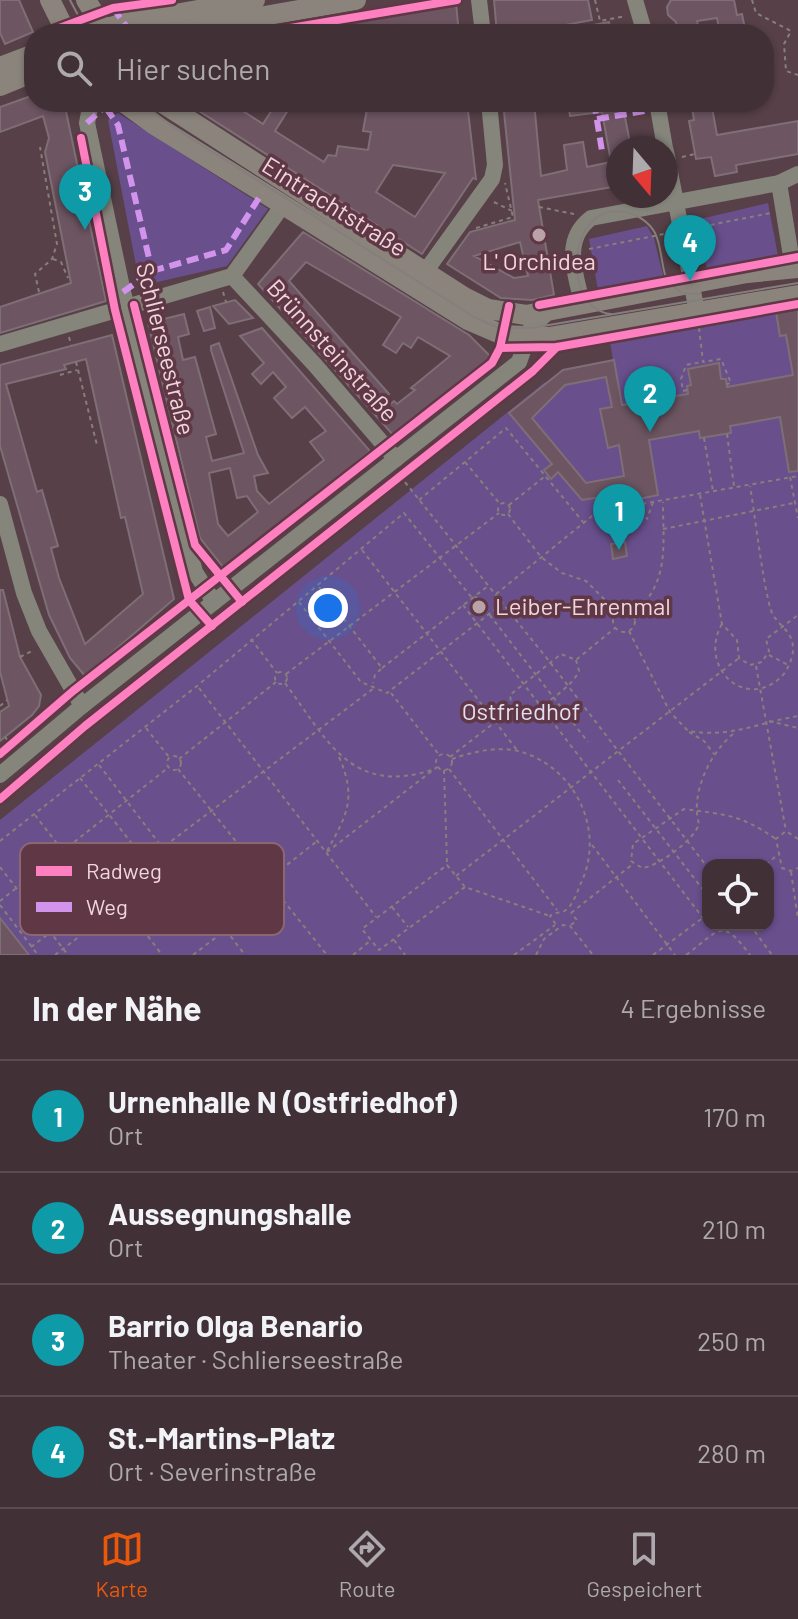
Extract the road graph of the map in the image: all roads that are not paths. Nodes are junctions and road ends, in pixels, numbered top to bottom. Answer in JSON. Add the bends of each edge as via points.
{"nodes":[{"id":1,"x":50,"y":0,"type":"edge"},
{"id":2,"x":86,"y":0,"type":"edge"},
{"id":3,"x":255,"y":0,"type":"edge"},
{"id":4,"x":356,"y":0,"type":"edge"},
{"id":5,"x":479,"y":0,"type":"edge"},
{"id":6,"x":62,"y":24,"type":"edge"},
{"id":7,"x":95,"y":24,"type":"edge"},
{"id":8,"x":137,"y":24,"type":"edge"},
{"id":9,"x":219,"y":24,"type":"edge"},
{"id":10,"x":482,"y":24,"type":"edge"},
{"id":11,"x":24,"y":58,"type":"edge"},
{"id":12,"x":0,"y":67,"type":"edge"},
{"id":13,"x":24,"y":76,"type":"edge"},
{"id":14,"x":0,"y":86,"type":"edge"},
{"id":15,"x":89,"y":112,"type":"edge"},
{"id":16,"x":137,"y":112,"type":"edge"},
{"id":17,"x":177,"y":112,"type":"edge"},
{"id":18,"x":490,"y":112,"type":"edge"},
{"id":19,"x":660,"y":112,"type":"edge"},
{"id":20,"x":667,"y":136,"type":"edge"},
{"id":21,"x":798,"y":174,"type":"edge"},
{"id":22,"x":779,"y":183,"type":"junction"},
{"id":23,"x":678,"y":204,"type":"edge"},
{"id":24,"x":283,"y":205,"type":"junction"},
{"id":25,"x":652,"y":208,"type":"edge"},
{"id":26,"x":677,"y":208,"type":"edge"},
{"id":27,"x":796,"y":268,"type":"edge"},
{"id":28,"x":425,"y":272,"type":"junction"},
{"id":29,"x":232,"y":276,"type":"junction"},
{"id":30,"x":691,"y":284,"type":"junction"},
{"id":31,"x":798,"y":295,"type":"edge"},
{"id":32,"x":583,"y":306,"type":"junction"},
{"id":33,"x":127,"y":307,"type":"junction"},
{"id":34,"x":547,"y":313,"type":"junction"},
{"id":35,"x":507,"y":314,"type":"junction"},
{"id":36,"x":698,"y":316,"type":"junction"},
{"id":37,"x":526,"y":337,"type":"junction"},
{"id":38,"x":0,"y":344,"type":"edge"},
{"id":39,"x":396,"y":459,"type":"junction"},
{"id":40,"x":0,"y":504,"type":"edge"},
{"id":41,"x":214,"y":602,"type":"junction"},
{"id":42,"x":82,"y":706,"type":"junction"},
{"id":43,"x":0,"y":775,"type":"edge"}],
"edges":[{"from":1,"to":6,"type":"main road"},
{"from":2,"to":7,"type":"main road"},
{"from":3,"to":8,"type":"main road"},
{"from":4,"to":9,"type":"main road"},
{"from":5,"to":10,"type":"street"},
{"from":11,"to":12,"type":"main road"},
{"from":13,"to":14,"type":"main road"},
{"from":15,"to":33,"type":"street","name":"Schlierseestraße","via":[[87,123]]},
{"from":16,"to":24,"type":"main road","name":"Eintrachtstraße"},
{"from":17,"to":28,"type":"main road","name":"Eintrachtstraße"},
{"from":18,"to":28,"type":"street","via":[[492,179]]},
{"from":19,"to":20,"type":"street"},
{"from":21,"to":22,"type":"street"},
{"from":22,"to":23,"type":"street"},
{"from":22,"to":27,"type":"street"},
{"from":24,"to":29,"type":"street"},
{"from":24,"to":37,"type":"main road","name":"Eintrachtstraße","via":[[468,320],[503,335]]},
{"from":25,"to":32,"type":"street","via":[[591,218],[577,232],[572,245]]},
{"from":26,"to":30,"type":"street"},
{"from":27,"to":30,"type":"main road","name":"Eintrachtstraße"},
{"from":28,"to":35,"type":"main road","name":"Eintrachtstraße","via":[[478,304]]},
{"from":29,"to":33,"type":"street"},
{"from":29,"to":39,"type":"street","name":"Brünnsteinstraße"},
{"from":30,"to":32,"type":"main road","name":"Eintrachtstraße"},
{"from":30,"to":36,"type":"street"},
{"from":31,"to":36,"type":"main road"},
{"from":32,"to":34,"type":"main road","name":"Eintrachtstraße"},
{"from":33,"to":38,"type":"street"},
{"from":33,"to":41,"type":"street","name":"Schlierseestraße","via":[[195,572]]},
{"from":34,"to":35,"type":"main road","name":"Eintrachtstraße"},
{"from":34,"to":37,"type":"street"},
{"from":35,"to":37,"type":"street"},
{"from":36,"to":37,"type":"main road"},
{"from":37,"to":39,"type":"street","via":[[519,362]]},
{"from":39,"to":41,"type":"street"},
{"from":40,"to":42,"type":"street","via":[[39,631]]},
{"from":41,"to":42,"type":"street"},
{"from":42,"to":43,"type":"street"}]}
